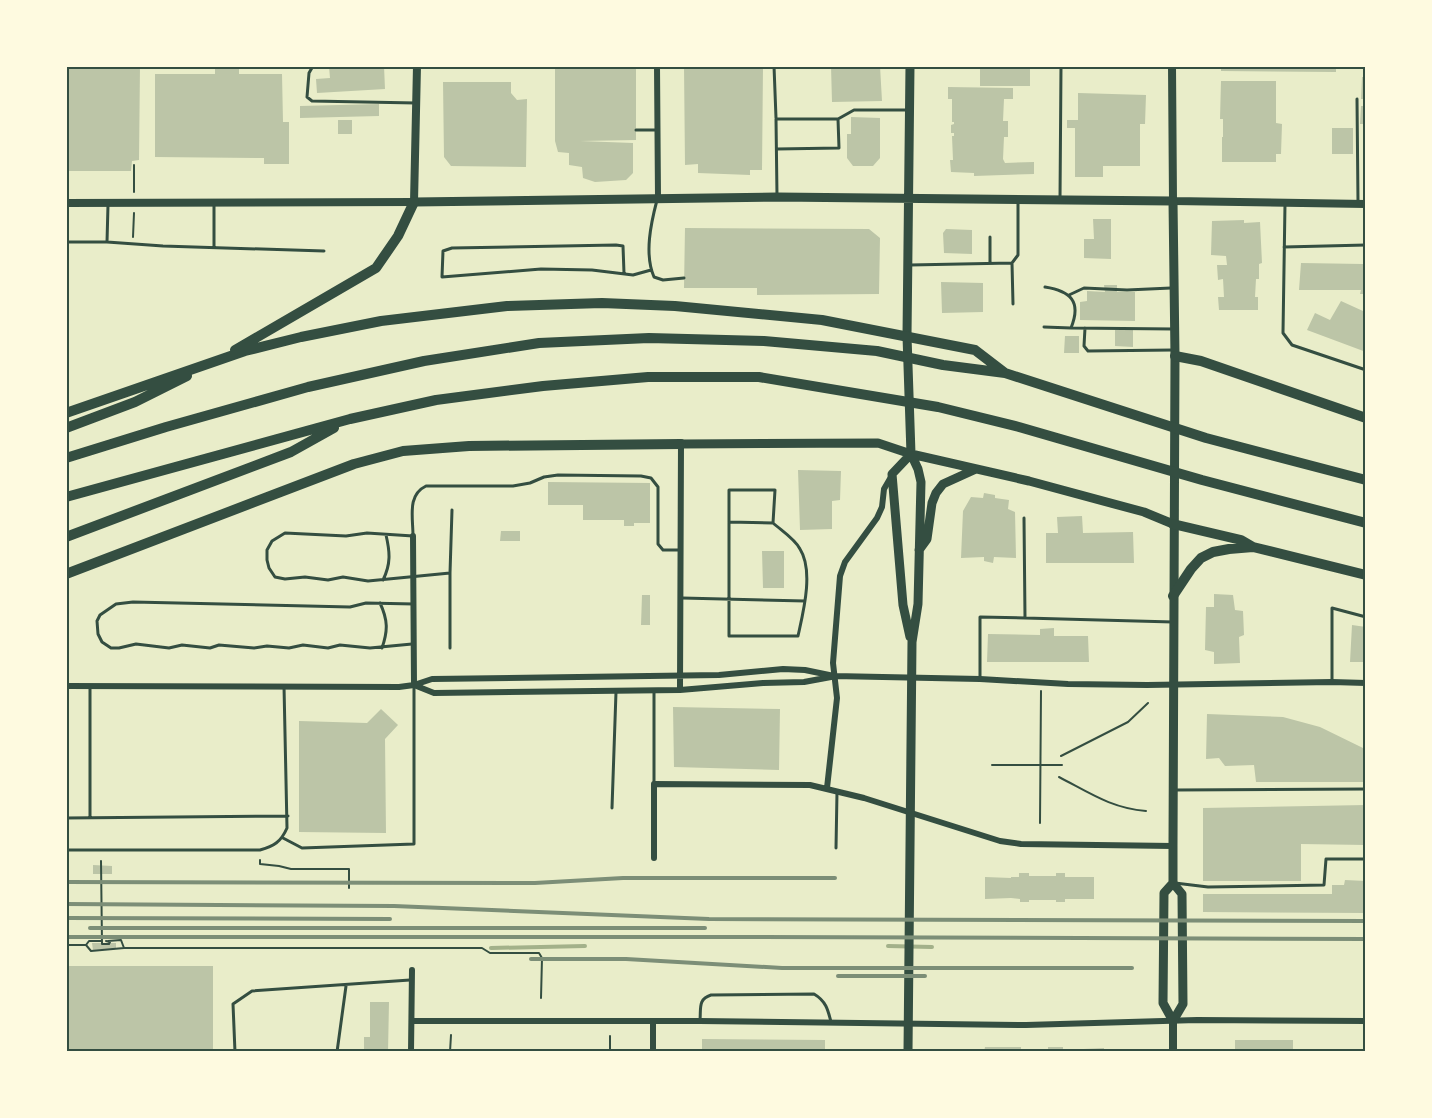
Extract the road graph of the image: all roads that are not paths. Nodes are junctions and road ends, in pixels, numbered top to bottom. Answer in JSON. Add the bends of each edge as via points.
{"nodes":[{"id":1,"x":313,"y":66,"type":"edge"},
{"id":2,"x":417,"y":66,"type":"edge"},
{"id":3,"x":657,"y":66,"type":"edge"},
{"id":4,"x":774,"y":66,"type":"edge"},
{"id":5,"x":909,"y":66,"type":"edge"},
{"id":6,"x":1061,"y":66,"type":"edge"},
{"id":7,"x":1173,"y":66,"type":"edge"},
{"id":8,"x":1357,"y":99,"type":"dead end"},
{"id":9,"x":418,"y":103,"type":"junction"},
{"id":10,"x":909,"y":110,"type":"junction"},
{"id":11,"x":777,"y":119,"type":"junction"},
{"id":12,"x":838,"y":119,"type":"junction"},
{"id":13,"x":636,"y":130,"type":"dead end"},
{"id":14,"x":658,"y":130,"type":"junction"},
{"id":15,"x":777,"y":149,"type":"junction"},
{"id":16,"x":658,"y":198,"type":"junction"},
{"id":17,"x":777,"y":198,"type":"junction"},
{"id":18,"x":908,"y":198,"type":"junction"},
{"id":19,"x":1018,"y":199,"type":"junction"},
{"id":20,"x":1060,"y":200,"type":"junction"},
{"id":21,"x":1173,"y":201,"type":"junction"},
{"id":22,"x":414,"y":202,"type":"junction"},
{"id":23,"x":1285,"y":202,"type":"junction"},
{"id":24,"x":66,"y":203,"type":"edge"},
{"id":25,"x":108,"y":203,"type":"junction"},
{"id":26,"x":214,"y":204,"type":"junction"},
{"id":27,"x":1362,"y":204,"type":"edge"},
{"id":28,"x":990,"y":237,"type":"dead end"},
{"id":29,"x":66,"y":242,"type":"edge"},
{"id":30,"x":107,"y":242,"type":"junction"},
{"id":31,"x":1366,"y":245,"type":"edge"},
{"id":32,"x":1284,"y":247,"type":"junction"},
{"id":33,"x":214,"y":248,"type":"junction"},
{"id":34,"x":324,"y":251,"type":"dead end"},
{"id":35,"x":1012,"y":262,"type":"junction"},
{"id":36,"x":990,"y":263,"type":"junction"},
{"id":37,"x":908,"y":265,"type":"junction"},
{"id":38,"x":651,"y":270,"type":"junction"},
{"id":39,"x":624,"y":273,"type":"junction"},
{"id":40,"x":684,"y":278,"type":"dead end"},
{"id":41,"x":1044,"y":287,"type":"dead end"},
{"id":42,"x":1174,"y":288,"type":"junction"},
{"id":43,"x":1070,"y":295,"type":"junction"},
{"id":44,"x":1013,"y":304,"type":"dead end"},
{"id":45,"x":1044,"y":327,"type":"dead end"},
{"id":46,"x":1071,"y":328,"type":"junction"},
{"id":47,"x":1084,"y":328,"type":"junction"},
{"id":48,"x":1174,"y":329,"type":"junction"},
{"id":49,"x":1174,"y":353,"type":"junction"},
{"id":50,"x":1366,"y":370,"type":"edge"},
{"id":51,"x":1005,"y":373,"type":"junction"},
{"id":52,"x":66,"y":413,"type":"edge"},
{"id":53,"x":1366,"y":418,"type":"edge"},
{"id":54,"x":350,"y":419,"type":"junction"},
{"id":55,"x":66,"y":428,"type":"edge"},
{"id":56,"x":681,"y":444,"type":"junction"},
{"id":57,"x":911,"y":454,"type":"junction"},
{"id":58,"x":66,"y":458,"type":"edge"},
{"id":59,"x":976,"y":469,"type":"junction"},
{"id":60,"x":892,"y":474,"type":"junction"},
{"id":61,"x":1366,"y":480,"type":"edge"},
{"id":62,"x":66,"y":497,"type":"edge"},
{"id":63,"x":452,"y":510,"type":"dead end"},
{"id":64,"x":1024,"y":518,"type":"dead end"},
{"id":65,"x":729,"y":522,"type":"junction"},
{"id":66,"x":773,"y":523,"type":"junction"},
{"id":67,"x":1366,"y":523,"type":"edge"},
{"id":68,"x":1173,"y":524,"type":"junction"},
{"id":69,"x":386,"y":535,"type":"junction"},
{"id":70,"x":413,"y":536,"type":"junction"},
{"id":71,"x":66,"y":537,"type":"edge"},
{"id":72,"x":1253,"y":547,"type":"junction"},
{"id":73,"x":919,"y":549,"type":"junction"},
{"id":74,"x":682,"y":550,"type":"junction"},
{"id":75,"x":450,"y":573,"type":"junction"},
{"id":76,"x":66,"y":574,"type":"edge"},
{"id":77,"x":1366,"y":575,"type":"edge"},
{"id":78,"x":414,"y":577,"type":"junction"},
{"id":79,"x":383,"y":580,"type":"junction"},
{"id":80,"x":1173,"y":596,"type":"junction"},
{"id":81,"x":682,"y":598,"type":"junction"},
{"id":82,"x":729,"y":599,"type":"junction"},
{"id":83,"x":805,"y":601,"type":"junction"},
{"id":84,"x":380,"y":603,"type":"junction"},
{"id":85,"x":414,"y":604,"type":"junction"},
{"id":86,"x":1366,"y":617,"type":"edge"},
{"id":87,"x":1025,"y":618,"type":"junction"},
{"id":88,"x":1173,"y":622,"type":"junction"},
{"id":89,"x":912,"y":642,"type":"junction"},
{"id":90,"x":414,"y":644,"type":"junction"},
{"id":91,"x":382,"y":648,"type":"junction"},
{"id":92,"x":450,"y":648,"type":"dead end"},
{"id":93,"x":681,"y":675,"type":"junction"},
{"id":94,"x":834,"y":676,"type":"junction"},
{"id":95,"x":980,"y":679,"type":"junction"},
{"id":96,"x":1332,"y":682,"type":"junction"},
{"id":97,"x":1366,"y":683,"type":"edge"},
{"id":98,"x":1174,"y":684,"type":"junction"},
{"id":99,"x":284,"y":685,"type":"junction"},
{"id":100,"x":414,"y":685,"type":"junction"},
{"id":101,"x":66,"y":686,"type":"edge"},
{"id":102,"x":90,"y":686,"type":"junction"},
{"id":103,"x":616,"y":690,"type":"junction"},
{"id":104,"x":654,"y":690,"type":"junction"},
{"id":105,"x":681,"y":690,"type":"junction"},
{"id":106,"x":654,"y":784,"type":"junction"},
{"id":107,"x":827,"y":788,"type":"junction"},
{"id":108,"x":1366,"y":789,"type":"edge"},
{"id":109,"x":1174,"y":790,"type":"junction"},
{"id":110,"x":837,"y":791,"type":"junction"},
{"id":111,"x":612,"y":807,"type":"dead end"},
{"id":112,"x":288,"y":816,"type":"junction"},
{"id":113,"x":66,"y":818,"type":"edge"},
{"id":114,"x":90,"y":818,"type":"junction"},
{"id":115,"x":283,"y":838,"type":"junction"},
{"id":116,"x":1173,"y":846,"type":"junction"},
{"id":117,"x":836,"y":848,"type":"dead end"},
{"id":118,"x":66,"y":850,"type":"edge"},
{"id":119,"x":654,"y":858,"type":"dead end"},
{"id":120,"x":1366,"y":859,"type":"edge"},
{"id":121,"x":1173,"y":883,"type":"junction"},
{"id":122,"x":412,"y":970,"type":"dead end"},
{"id":123,"x":412,"y":980,"type":"junction"},
{"id":124,"x":346,"y":986,"type":"junction"},
{"id":125,"x":412,"y":1021,"type":"junction"},
{"id":126,"x":653,"y":1021,"type":"junction"},
{"id":127,"x":700,"y":1021,"type":"junction"},
{"id":128,"x":1173,"y":1021,"type":"junction"},
{"id":129,"x":831,"y":1022,"type":"junction"},
{"id":130,"x":1366,"y":1022,"type":"edge"},
{"id":131,"x":235,"y":1052,"type":"edge"},
{"id":132,"x":337,"y":1052,"type":"edge"},
{"id":133,"x":411,"y":1052,"type":"edge"},
{"id":134,"x":653,"y":1052,"type":"edge"},
{"id":135,"x":908,"y":1052,"type":"edge"},
{"id":136,"x":1173,"y":1052,"type":"edge"}],
"edges":[{"from":1,"to":9,"type":"lane","via":[[307,97],[312,102]]},
{"from":2,"to":9,"type":"street"},
{"from":3,"to":14,"type":"street"},
{"from":4,"to":11,"type":"lane"},
{"from":5,"to":10,"type":"main road"},
{"from":6,"to":20,"type":"lane"},
{"from":7,"to":21,"type":"main road"},
{"from":8,"to":27,"type":"lane"},
{"from":9,"to":22,"type":"street"},
{"from":10,"to":12,"type":"lane","via":[[854,110]]},
{"from":10,"to":18,"type":"main road"},
{"from":11,"to":12,"type":"lane"},
{"from":11,"to":15,"type":"lane"},
{"from":12,"to":15,"type":"lane","via":[[839,148]]},
{"from":13,"to":14,"type":"lane"},
{"from":14,"to":16,"type":"street"},
{"from":15,"to":17,"type":"lane"},
{"from":16,"to":17,"type":"main road"},
{"from":16,"to":22,"type":"main road"},
{"from":16,"to":38,"type":"lane","via":[[651,221]]},
{"from":17,"to":18,"type":"main road"},
{"from":18,"to":19,"type":"main road"},
{"from":18,"to":37,"type":"main road"},
{"from":19,"to":20,"type":"main road"},
{"from":19,"to":35,"type":"lane","via":[[1018,255]]},
{"from":20,"to":21,"type":"main road"},
{"from":21,"to":23,"type":"main road"},
{"from":21,"to":42,"type":"main road"},
{"from":22,"to":26,"type":"main road"},
{"from":22,"to":55,"type":"highway","via":[[398,236],[376,268],[174,383]]},
{"from":23,"to":27,"type":"main road"},
{"from":23,"to":32,"type":"lane"},
{"from":24,"to":25,"type":"main road"},
{"from":25,"to":26,"type":"main road"},
{"from":25,"to":30,"type":"lane"},
{"from":26,"to":33,"type":"lane"},
{"from":28,"to":36,"type":"lane"},
{"from":29,"to":30,"type":"lane"},
{"from":30,"to":33,"type":"lane"},
{"from":31,"to":32,"type":"lane"},
{"from":32,"to":50,"type":"lane","via":[[1283,333],[1292,345]]},
{"from":33,"to":34,"type":"lane"},
{"from":35,"to":36,"type":"lane"},
{"from":35,"to":44,"type":"lane"},
{"from":36,"to":37,"type":"lane"},
{"from":37,"to":57,"type":"main road"},
{"from":38,"to":39,"type":"lane"},
{"from":38,"to":40,"type":"lane","via":[[654,277],[663,280]]},
{"from":39,"to":39,"type":"lane","via":[[541,269],[442,277],[443,251],[623,246]]},
{"from":41,"to":43,"type":"lane"},
{"from":42,"to":43,"type":"lane","via":[[1084,288]]},
{"from":42,"to":48,"type":"main road"},
{"from":43,"to":46,"type":"lane","via":[[1074,302]]},
{"from":45,"to":46,"type":"lane"},
{"from":46,"to":47,"type":"lane"},
{"from":47,"to":48,"type":"lane"},
{"from":47,"to":49,"type":"lane","via":[[1084,346],[1088,351]]},
{"from":48,"to":49,"type":"main road"},
{"from":49,"to":53,"type":"highway"},
{"from":49,"to":68,"type":"main road"},
{"from":51,"to":52,"type":"highway","via":[[975,350],[822,320],[675,306],[507,306],[381,321],[300,337],[245,351]]},
{"from":51,"to":58,"type":"highway","via":[[877,351],[764,341],[649,338],[539,343],[424,361],[308,387]]},
{"from":51,"to":61,"type":"highway","via":[[1206,438]]},
{"from":54,"to":62,"type":"highway"},
{"from":54,"to":67,"type":"highway","via":[[436,400],[543,386],[648,377],[759,377],[938,407]]},
{"from":54,"to":71,"type":"highway","via":[[291,452]]},
{"from":56,"to":57,"type":"main road","via":[[878,443]]},
{"from":56,"to":74,"type":"street"},
{"from":56,"to":76,"type":"highway","via":[[491,445],[403,451],[354,464]]},
{"from":57,"to":59,"type":"main road"},
{"from":57,"to":60,"type":"main road"},
{"from":57,"to":73,"type":"main road","via":[[921,482]]},
{"from":59,"to":68,"type":"main road","via":[[1029,480]]},
{"from":59,"to":73,"type":"main road","via":[[943,484],[936,493],[927,539]]},
{"from":60,"to":89,"type":"main road","via":[[903,605]]},
{"from":60,"to":94,"type":"street","via":[[877,518],[848,557],[840,576]]},
{"from":63,"to":75,"type":"lane"},
{"from":64,"to":87,"type":"lane"},
{"from":65,"to":66,"type":"lane"},
{"from":65,"to":66,"type":"lane","via":[[729,490],[775,490]]},
{"from":65,"to":82,"type":"lane"},
{"from":66,"to":83,"type":"lane","via":[[800,547],[806,560]]},
{"from":68,"to":72,"type":"highway","via":[[1241,540]]},
{"from":68,"to":80,"type":"main road"},
{"from":69,"to":70,"type":"lane"},
{"from":69,"to":79,"type":"lane","via":[[390,556]]},
{"from":69,"to":79,"type":"lane","via":[[285,533],[272,541],[267,550],[269,568],[275,577]]},
{"from":70,"to":74,"type":"lane","via":[[413,496],[426,486],[513,486],[544,477],[641,476],[651,478],[658,487],[658,544],[663,550]]},
{"from":70,"to":78,"type":"street"},
{"from":72,"to":77,"type":"highway"},
{"from":72,"to":80,"type":"highway","via":[[1213,552],[1201,558]]},
{"from":73,"to":89,"type":"main road","via":[[918,604]]},
{"from":74,"to":81,"type":"street"},
{"from":75,"to":78,"type":"lane"},
{"from":75,"to":92,"type":"lane"},
{"from":78,"to":79,"type":"lane"},
{"from":78,"to":85,"type":"street"},
{"from":80,"to":88,"type":"main road"},
{"from":81,"to":82,"type":"lane"},
{"from":81,"to":93,"type":"street"},
{"from":82,"to":83,"type":"lane"},
{"from":82,"to":83,"type":"lane","via":[[729,636],[798,636]]},
{"from":84,"to":85,"type":"lane"},
{"from":84,"to":91,"type":"lane","via":[[387,625]]},
{"from":84,"to":91,"type":"lane","via":[[350,607],[133,602],[108,608],[97,621],[102,642],[111,648],[136,644],[168,648]]},
{"from":85,"to":90,"type":"street"},
{"from":86,"to":96,"type":"lane","via":[[1332,608]]},
{"from":87,"to":88,"type":"lane"},
{"from":87,"to":95,"type":"lane","via":[[980,616]]},
{"from":88,"to":98,"type":"main road"},
{"from":89,"to":135,"type":"main road"},
{"from":90,"to":91,"type":"lane"},
{"from":90,"to":100,"type":"street"},
{"from":93,"to":94,"type":"street","via":[[783,669]]},
{"from":93,"to":100,"type":"street","via":[[432,680]]},
{"from":93,"to":105,"type":"street"},
{"from":94,"to":95,"type":"street"},
{"from":94,"to":105,"type":"street","via":[[804,682]]},
{"from":94,"to":107,"type":"street","via":[[837,698]]},
{"from":95,"to":98,"type":"street"},
{"from":96,"to":97,"type":"street"},
{"from":96,"to":98,"type":"street"},
{"from":98,"to":109,"type":"main road"},
{"from":99,"to":100,"type":"street"},
{"from":99,"to":102,"type":"street"},
{"from":99,"to":112,"type":"lane"},
{"from":100,"to":103,"type":"street","via":[[434,693]]},
{"from":100,"to":115,"type":"lane","via":[[414,844],[302,848]]},
{"from":101,"to":102,"type":"street"},
{"from":102,"to":114,"type":"lane"},
{"from":103,"to":104,"type":"street"},
{"from":103,"to":111,"type":"lane"},
{"from":104,"to":105,"type":"street"},
{"from":104,"to":106,"type":"lane"},
{"from":106,"to":107,"type":"street","via":[[794,783]]},
{"from":106,"to":119,"type":"street"},
{"from":107,"to":110,"type":"street"},
{"from":108,"to":109,"type":"lane"},
{"from":109,"to":116,"type":"main road"},
{"from":110,"to":116,"type":"street","via":[[1000,841]]},
{"from":110,"to":117,"type":"lane"},
{"from":112,"to":114,"type":"lane"},
{"from":112,"to":115,"type":"lane"},
{"from":113,"to":114,"type":"lane"},
{"from":115,"to":118,"type":"lane","via":[[260,850]]},
{"from":116,"to":121,"type":"main road"},
{"from":120,"to":121,"type":"lane","via":[[1326,859],[1324,885],[1208,887]]},
{"from":121,"to":128,"type":"main road","via":[[1182,894],[1183,1004]]},
{"from":121,"to":128,"type":"main road","via":[[1164,893],[1162,937],[1163,1003]]},
{"from":122,"to":123,"type":"street"},
{"from":123,"to":124,"type":"lane"},
{"from":123,"to":125,"type":"street"},
{"from":124,"to":131,"type":"lane","via":[[252,991],[233,1004]]},
{"from":124,"to":132,"type":"lane"},
{"from":125,"to":126,"type":"street"},
{"from":125,"to":133,"type":"street"},
{"from":126,"to":127,"type":"street"},
{"from":126,"to":134,"type":"street"},
{"from":127,"to":129,"type":"street"},
{"from":127,"to":129,"type":"lane","via":[[701,1001],[711,995],[814,994],[827,1006]]},
{"from":128,"to":129,"type":"street"},
{"from":128,"to":130,"type":"street"},
{"from":128,"to":136,"type":"main road"}]}
